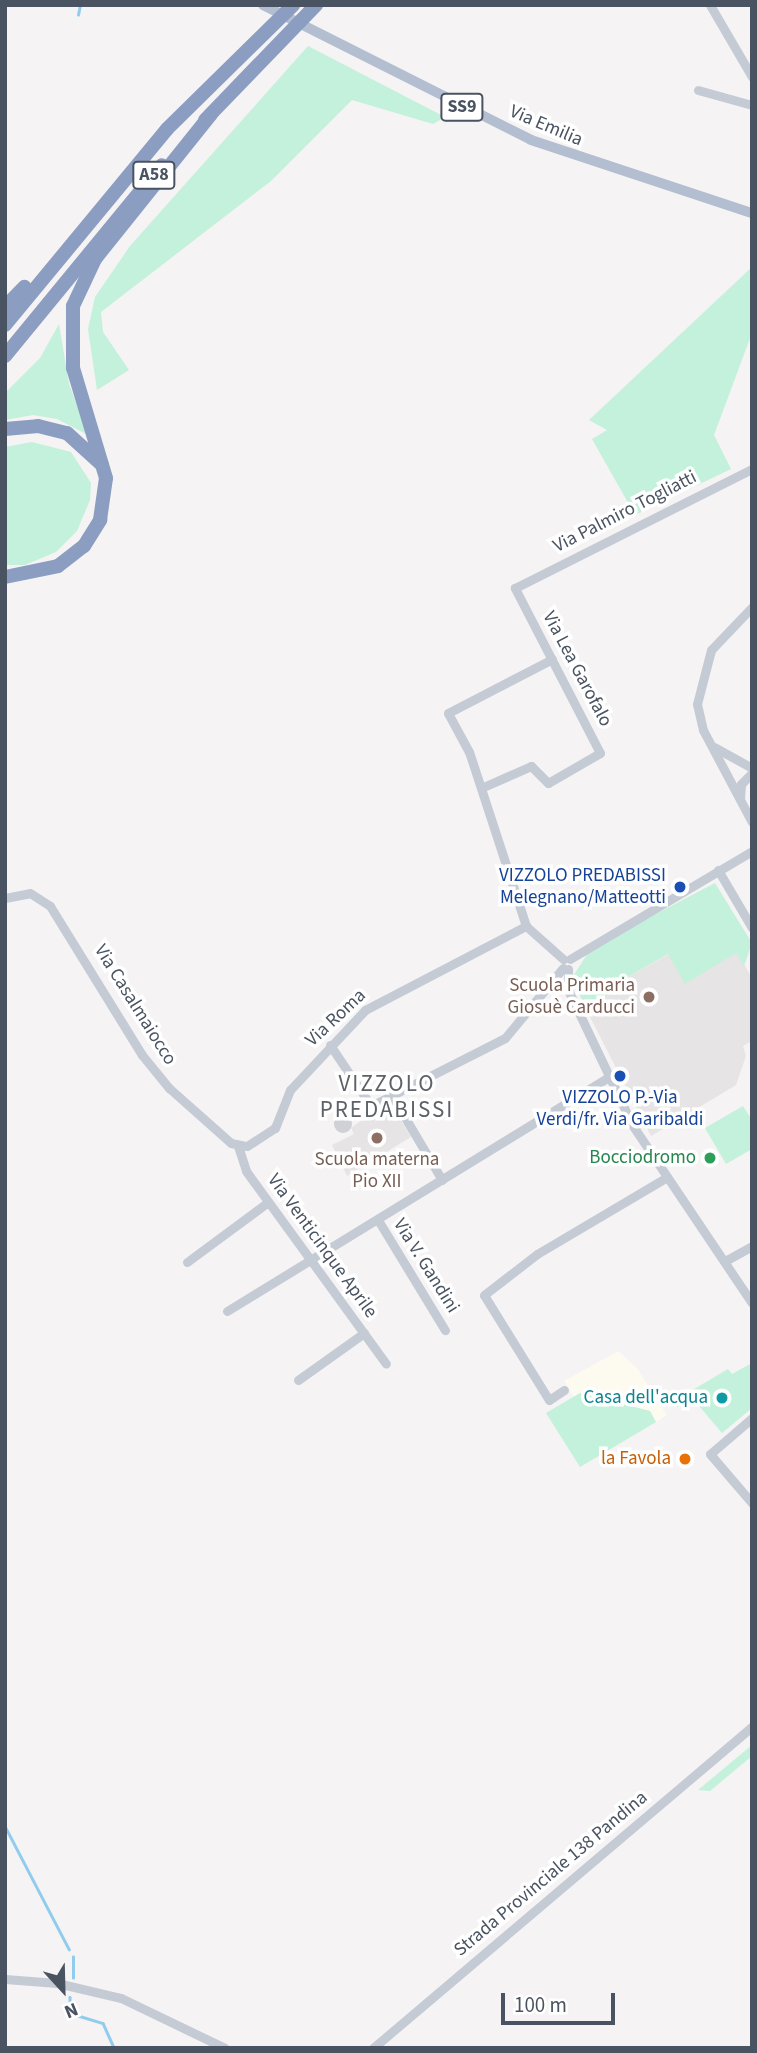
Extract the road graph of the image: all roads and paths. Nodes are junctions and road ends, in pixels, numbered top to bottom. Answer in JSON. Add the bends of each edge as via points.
{"nodes":[{"id":1,"x":293,"y":5,"type":"edge"},
{"id":2,"x":316,"y":5,"type":"edge"},
{"id":3,"x":710,"y":5,"type":"edge"},
{"id":4,"x":266,"y":7,"type":"edge"},
{"id":5,"x":752,"y":77,"type":"edge"},
{"id":6,"x":698,"y":90,"type":"dead end"},
{"id":7,"x":752,"y":105,"type":"edge"},
{"id":8,"x":211,"y":114,"type":"junction"},
{"id":9,"x":102,"y":204,"type":"junction"},
{"id":10,"x":752,"y":214,"type":"edge"},
{"id":11,"x":5,"y":307,"type":"edge"},
{"id":12,"x":5,"y":325,"type":"edge"},
{"id":13,"x":5,"y":356,"type":"edge"},
{"id":14,"x":5,"y":429,"type":"edge"},
{"id":15,"x":104,"y":468,"type":"junction"},
{"id":16,"x":752,"y":468,"type":"edge"},
{"id":17,"x":5,"y":577,"type":"edge"},
{"id":18,"x":515,"y":588,"type":"joint"},
{"id":19,"x":752,"y":607,"type":"edge"},
{"id":20,"x":552,"y":659,"type":"junction"},
{"id":21,"x":710,"y":744,"type":"junction"},
{"id":22,"x":741,"y":765,"type":"junction"},
{"id":23,"x":724,"y":770,"type":"junction"},
{"id":24,"x":752,"y":771,"type":"edge"},
{"id":25,"x":481,"y":788,"type":"junction"},
{"id":26,"x":741,"y":800,"type":"junction"},
{"id":27,"x":752,"y":822,"type":"edge"},
{"id":28,"x":752,"y":851,"type":"edge"},
{"id":29,"x":718,"y":870,"type":"junction"},
{"id":30,"x":5,"y":898,"type":"edge"},
{"id":31,"x":526,"y":926,"type":"junction"},
{"id":32,"x":752,"y":928,"type":"edge"},
{"id":33,"x":566,"y":964,"type":"junction"},
{"id":34,"x":330,"y":1045,"type":"junction"},
{"id":35,"x":609,"y":1077,"type":"junction"},
{"id":36,"x":391,"y":1094,"type":"junction"},
{"id":37,"x":238,"y":1146,"type":"junction"},
{"id":38,"x":667,"y":1177,"type":"junction"},
{"id":39,"x":442,"y":1180,"type":"junction"},
{"id":40,"x":268,"y":1202,"type":"junction"},
{"id":41,"x":377,"y":1220,"type":"junction"},
{"id":42,"x":752,"y":1245,"type":"edge"},
{"id":43,"x":312,"y":1261,"type":"junction"},
{"id":44,"x":725,"y":1261,"type":"junction"},
{"id":45,"x":187,"y":1262,"type":"dead end"},
{"id":46,"x":752,"y":1303,"type":"edge"},
{"id":47,"x":227,"y":1311,"type":"dead end"},
{"id":48,"x":445,"y":1330,"type":"dead end"},
{"id":49,"x":365,"y":1333,"type":"junction"},
{"id":50,"x":386,"y":1364,"type":"dead end"},
{"id":51,"x":298,"y":1380,"type":"dead end"},
{"id":52,"x":564,"y":1390,"type":"dead end"},
{"id":53,"x":752,"y":1418,"type":"edge"},
{"id":54,"x":752,"y":1503,"type":"edge"},
{"id":55,"x":752,"y":1727,"type":"edge"},
{"id":56,"x":5,"y":1979,"type":"edge"},
{"id":57,"x":225,"y":2048,"type":"edge"},
{"id":58,"x":373,"y":2048,"type":"edge"}],
"edges":[{"from":1,"to":9,"type":"highway","number":"A58","via":[[183,113]]},
{"from":2,"to":8,"type":"highway","number":"A58"},
{"from":3,"to":5,"type":"street"},
{"from":4,"to":10,"type":"main road","name":"Via Emilia","number":"SS9","via":[[531,140]]},
{"from":6,"to":7,"type":"street"},
{"from":8,"to":13,"type":"highway","number":"A58","via":[[111,223]]},
{"from":8,"to":15,"type":"highway","number":"A58","via":[[95,259],[73,306],[73,368]]},
{"from":9,"to":11,"type":"highway","number":"A58"},
{"from":9,"to":12,"type":"highway","number":"A58"},
{"from":14,"to":15,"type":"highway","via":[[38,426],[67,433]]},
{"from":15,"to":17,"type":"highway","number":"A58","via":[[105,505],[85,546],[44,572]]},
{"from":16,"to":18,"type":"street","name":"Via Palmiro Togliatti"},
{"from":18,"to":20,"type":"street","name":"Via Lea Garofalo"},
{"from":19,"to":21,"type":"street","via":[[723,632],[701,671],[698,714]]},
{"from":20,"to":25,"type":"street","via":[[448,713]]},
{"from":20,"to":25,"type":"street","name":"Via Lea Garofalo","via":[[599,749],[598,757],[548,783],[541,783],[531,766]]},
{"from":21,"to":22,"type":"street"},
{"from":21,"to":23,"type":"street"},
{"from":22,"to":23,"type":"street"},
{"from":22,"to":24,"type":"street"},
{"from":23,"to":24,"type":"street"},
{"from":23,"to":26,"type":"street"},
{"from":24,"to":26,"type":"street","via":[[741,784]]},
{"from":25,"to":31,"type":"street"},
{"from":26,"to":27,"type":"street"},
{"from":28,"to":29,"type":"street"},
{"from":29,"to":32,"type":"street"},
{"from":29,"to":33,"type":"street"},
{"from":30,"to":37,"type":"street","name":"Via Casalmaiocco","via":[[30,893],[50,906],[142,1055],[182,1102]]},
{"from":31,"to":33,"type":"street"},
{"from":31,"to":34,"type":"street","name":"Via Roma","via":[[374,1003]]},
{"from":33,"to":35,"type":"street","via":[[569,992]]},
{"from":33,"to":36,"type":"street","via":[[505,1038]]},
{"from":34,"to":36,"type":"street","via":[[370,1106]]},
{"from":34,"to":37,"type":"street","name":"Via Roma","via":[[290,1090],[275,1128],[258,1142]]},
{"from":35,"to":38,"type":"street"},
{"from":35,"to":39,"type":"street"},
{"from":36,"to":39,"type":"street"},
{"from":37,"to":40,"type":"street","name":"Via Venticinque Aprile","via":[[243,1166]]},
{"from":38,"to":44,"type":"street"},
{"from":38,"to":52,"type":"street","via":[[537,1254],[484,1295],[549,1400]]},
{"from":39,"to":41,"type":"street"},
{"from":40,"to":43,"type":"street","name":"Via Venticinque Aprile"},
{"from":40,"to":45,"type":"street"},
{"from":41,"to":43,"type":"street"},
{"from":41,"to":48,"type":"street","name":"Via V. Gandini"},
{"from":42,"to":44,"type":"street"},
{"from":43,"to":47,"type":"street"},
{"from":43,"to":49,"type":"street","name":"Via Venticinque Aprile"},
{"from":44,"to":46,"type":"street"},
{"from":49,"to":50,"type":"street","name":"Via Venticinque Aprile"},
{"from":49,"to":51,"type":"street"},
{"from":53,"to":54,"type":"street","via":[[710,1454]]},
{"from":55,"to":58,"type":"street","name":"Strada Provinciale 138 Pandina"},
{"from":56,"to":57,"type":"street","via":[[57,1983],[121,1998]]}]}
